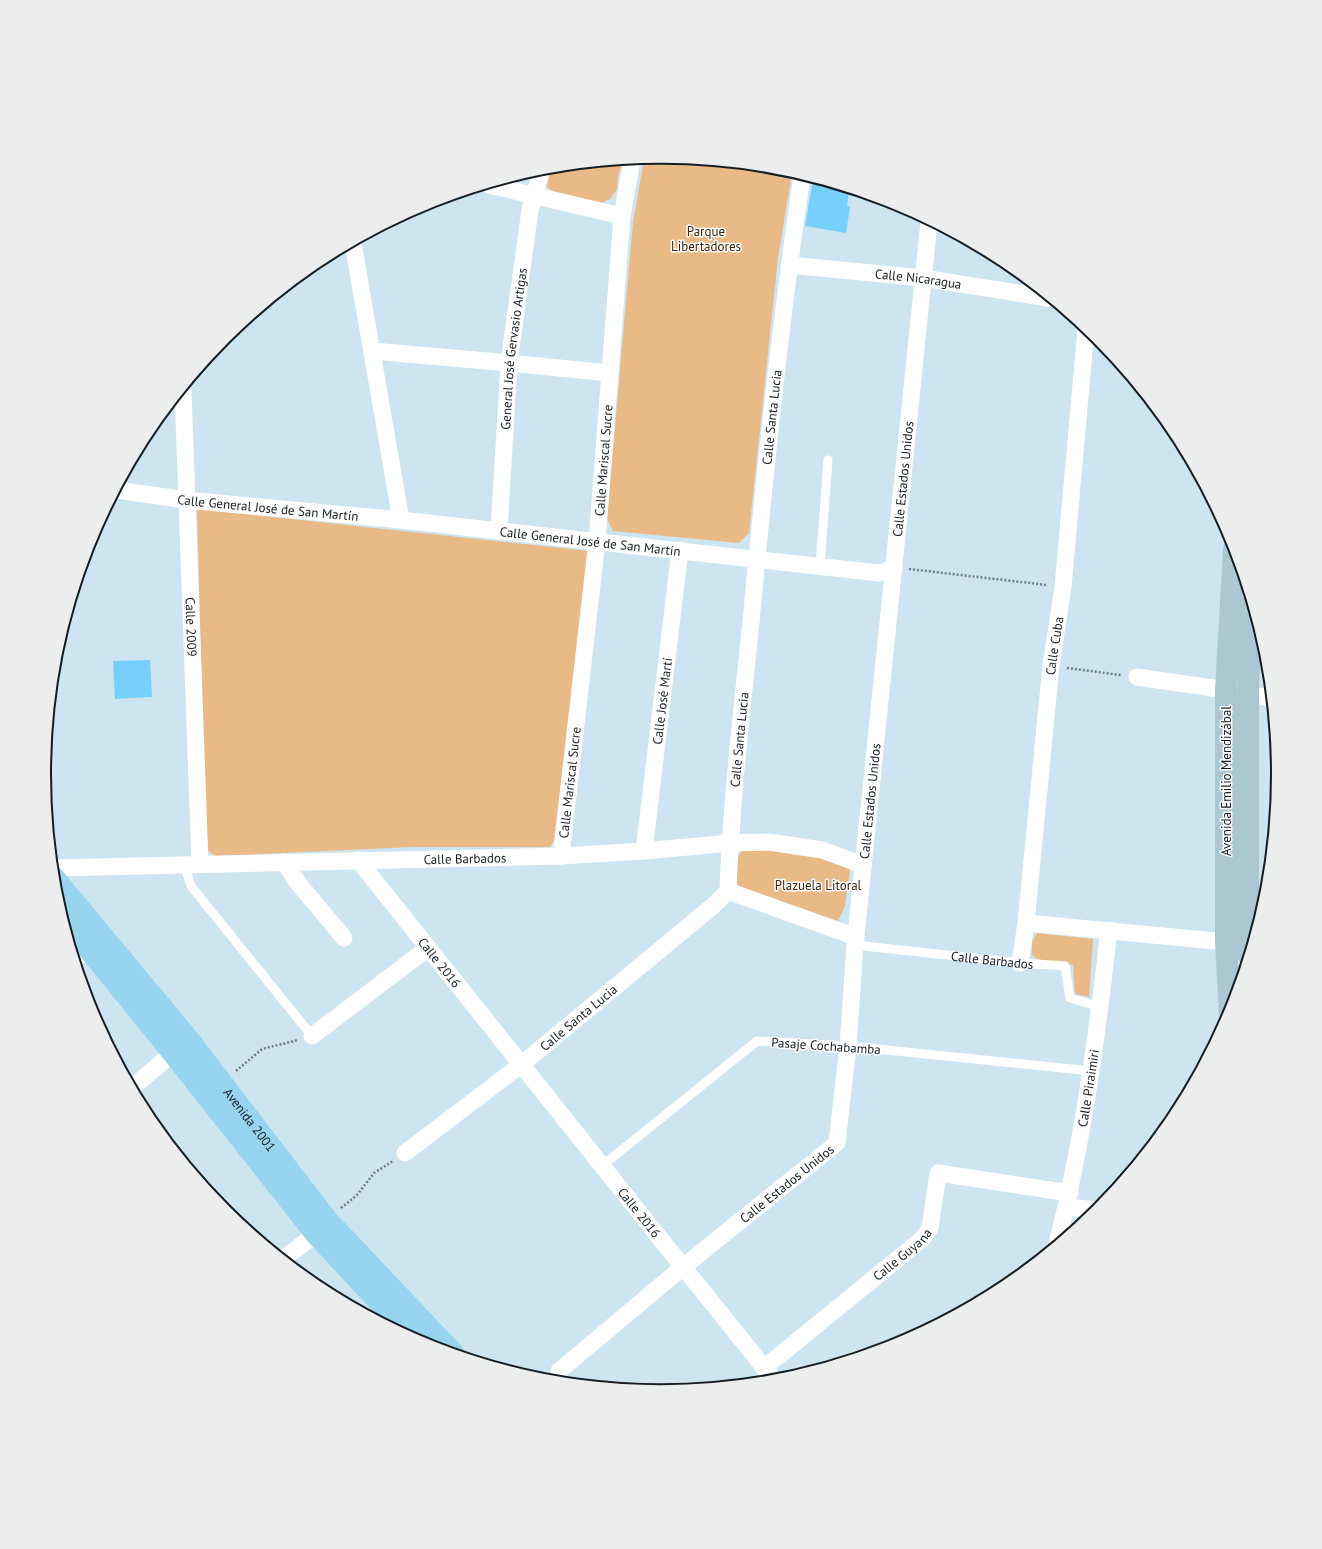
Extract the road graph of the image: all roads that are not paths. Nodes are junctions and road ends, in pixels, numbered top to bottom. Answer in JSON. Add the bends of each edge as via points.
{"nodes":[{"id":1,"x":631,"y":165,"type":"edge"},
{"id":2,"x":540,"y":176,"type":"edge"},
{"id":3,"x":801,"y":181,"type":"edge"},
{"id":4,"x":498,"y":187,"type":"edge"},
{"id":5,"x":534,"y":194,"type":"junction"},
{"id":6,"x":622,"y":216,"type":"junction"},
{"id":7,"x":929,"y":226,"type":"edge"},
{"id":8,"x":354,"y":247,"type":"edge"},
{"id":9,"x":789,"y":265,"type":"junction"},
{"id":10,"x":923,"y":278,"type":"junction"},
{"id":11,"x":1039,"y":297,"type":"edge"},
{"id":12,"x":1085,"y":337,"type":"edge"},
{"id":13,"x":373,"y":351,"type":"junction"},
{"id":14,"x":509,"y":363,"type":"junction"},
{"id":15,"x":609,"y":373,"type":"junction"},
{"id":16,"x":183,"y":395,"type":"edge"},
{"id":17,"x":828,"y":460,"type":"dead end"},
{"id":18,"x":122,"y":491,"type":"edge"},
{"id":19,"x":186,"y":500,"type":"junction"},
{"id":20,"x":401,"y":520,"type":"junction"},
{"id":21,"x":499,"y":531,"type":"junction"},
{"id":22,"x":597,"y":541,"type":"junction"},
{"id":23,"x":680,"y":550,"type":"junction"},
{"id":24,"x":757,"y":559,"type":"junction"},
{"id":25,"x":1233,"y":563,"type":"edge"},
{"id":26,"x":820,"y":566,"type":"junction"},
{"id":27,"x":894,"y":568,"type":"junction"},
{"id":28,"x":1251,"y":619,"type":"edge"},
{"id":29,"x":1137,"y":677,"type":"road end"},
{"id":30,"x":1226,"y":690,"type":"junction"},
{"id":31,"x":1248,"y":695,"type":"junction"},
{"id":32,"x":1266,"y":697,"type":"edge"},
{"id":33,"x":730,"y":843,"type":"junction"},
{"id":34,"x":644,"y":851,"type":"junction"},
{"id":35,"x":561,"y":856,"type":"junction"},
{"id":36,"x":358,"y":860,"type":"junction"},
{"id":37,"x":284,"y":862,"type":"junction"},
{"id":38,"x":192,"y":864,"type":"junction"},
{"id":39,"x":863,"y":865,"type":"junction"},
{"id":40,"x":58,"y":868,"type":"edge"},
{"id":41,"x":62,"y":889,"type":"edge"},
{"id":42,"x":728,"y":891,"type":"junction"},
{"id":43,"x":1026,"y":922,"type":"junction"},
{"id":44,"x":1109,"y":930,"type":"junction"},
{"id":45,"x":344,"y":938,"type":"dead end"},
{"id":46,"x":74,"y":939,"type":"edge"},
{"id":47,"x":1248,"y":939,"type":"edge"},
{"id":48,"x":855,"y":941,"type":"junction"},
{"id":49,"x":1226,"y":942,"type":"junction"},
{"id":50,"x":1246,"y":946,"type":"edge"},
{"id":51,"x":428,"y":948,"type":"junction"},
{"id":52,"x":84,"y":958,"type":"edge"},
{"id":53,"x":1020,"y":963,"type":"junction"},
{"id":54,"x":1229,"y":997,"type":"edge"},
{"id":55,"x":1100,"y":1007,"type":"junction"},
{"id":56,"x":312,"y":1036,"type":"joint"},
{"id":57,"x":180,"y":1046,"type":"junction"},
{"id":58,"x":848,"y":1046,"type":"junction"},
{"id":59,"x":522,"y":1064,"type":"junction"},
{"id":60,"x":1091,"y":1071,"type":"junction"},
{"id":61,"x":136,"y":1084,"type":"edge"},
{"id":62,"x":405,"y":1153,"type":"road end"},
{"id":63,"x":602,"y":1165,"type":"junction"},
{"id":64,"x":1068,"y":1200,"type":"junction"},
{"id":65,"x":1090,"y":1207,"type":"edge"},
{"id":66,"x":321,"y":1227,"type":"junction"},
{"id":67,"x":1059,"y":1236,"type":"edge"},
{"id":68,"x":287,"y":1256,"type":"edge"},
{"id":69,"x":683,"y":1267,"type":"junction"},
{"id":70,"x":405,"y":1328,"type":"edge"},
{"id":71,"x":443,"y":1344,"type":"edge"},
{"id":72,"x":559,"y":1371,"type":"dead end"},
{"id":73,"x":769,"y":1374,"type":"edge"}],
"edges":[{"from":1,"to":6,"type":"street","name":"Calle Mariscal Sucre"},
{"from":2,"to":5,"type":"street","name":"General José Gervasio Artigas"},
{"from":3,"to":9,"type":"street","name":"Calle Santa Lucia"},
{"from":4,"to":5,"type":"street"},
{"from":5,"to":6,"type":"street"},
{"from":5,"to":14,"type":"street","name":"General José Gervasio Artigas"},
{"from":6,"to":15,"type":"street","name":"Calle Mariscal Sucre"},
{"from":7,"to":10,"type":"street","name":"Calle Estados Unidos"},
{"from":8,"to":13,"type":"street"},
{"from":9,"to":10,"type":"street","name":"Calle Nicaragua"},
{"from":9,"to":24,"type":"street","name":"Calle Santa Lucia"},
{"from":10,"to":11,"type":"street","name":"Calle Nicaragua"},
{"from":10,"to":27,"type":"street","name":"Calle Estados Unidos"},
{"from":12,"to":43,"type":"street","name":"Calle Cuba","via":[[1063,587],[1051,665]]},
{"from":13,"to":14,"type":"street"},
{"from":13,"to":20,"type":"street"},
{"from":14,"to":15,"type":"street"},
{"from":14,"to":21,"type":"street","name":"General José Gervasio Artigas"},
{"from":15,"to":22,"type":"street","name":"Calle Mariscal Sucre"},
{"from":16,"to":19,"type":"street","name":"Calle 2009"},
{"from":17,"to":26,"type":"lane"},
{"from":18,"to":19,"type":"street","name":"Calle General José de San Martín"},
{"from":19,"to":20,"type":"street","name":"Calle General José de San Martín"},
{"from":19,"to":38,"type":"street","name":"Calle 2009"},
{"from":20,"to":21,"type":"street","name":"Calle General José de San Martín"},
{"from":21,"to":22,"type":"street","name":"Calle General José de San Martín"},
{"from":22,"to":23,"type":"street","name":"Calle General José de San Martín"},
{"from":22,"to":35,"type":"street","name":"Calle Mariscal Sucre"},
{"from":23,"to":24,"type":"street","name":"Calle General José de San Martín"},
{"from":23,"to":34,"type":"street","name":"Calle José Martí"},
{"from":24,"to":26,"type":"street","name":"Calle General José de San Martín"},
{"from":24,"to":33,"type":"street","name":"Calle Santa Lucia"},
{"from":25,"to":30,"type":"main road","name":"Avenida Emilio Mendizábal"},
{"from":26,"to":27,"type":"street","name":"Calle General José de San Martín","via":[[879,573]]},
{"from":27,"to":39,"type":"street","name":"Calle Estados Unidos"},
{"from":28,"to":31,"type":"main road","name":"Avenida Emilio Mendizábal"},
{"from":29,"to":30,"type":"street"},
{"from":30,"to":31,"type":"street"},
{"from":30,"to":49,"type":"main road","name":"Avenida Emilio Mendizábal"},
{"from":31,"to":32,"type":"street"},
{"from":31,"to":47,"type":"main road","name":"Avenida Emilio Mendizábal"},
{"from":33,"to":34,"type":"street","name":"Calle Barbados"},
{"from":33,"to":39,"type":"street","name":"Calle Barbados","via":[[769,842],[822,850]]},
{"from":33,"to":42,"type":"street","name":"Calle Santa Lucia"},
{"from":34,"to":35,"type":"street","name":"Calle Barbados"},
{"from":35,"to":36,"type":"street","name":"Calle Barbados"},
{"from":36,"to":37,"type":"street","name":"Calle Barbados"},
{"from":36,"to":51,"type":"street","name":"Calle 2016"},
{"from":37,"to":38,"type":"street","name":"Calle Barbados"},
{"from":37,"to":45,"type":"street","via":[[298,883]]},
{"from":38,"to":40,"type":"street","name":"Calle Barbados"},
{"from":38,"to":56,"type":"lane","via":[[191,886]]},
{"from":39,"to":48,"type":"street","name":"Calle Estados Unidos"},
{"from":41,"to":57,"type":"main road","name":"Avenida 2001"},
{"from":42,"to":48,"type":"street"},
{"from":42,"to":59,"type":"street","name":"Calle Santa Lucia"},
{"from":43,"to":44,"type":"street"},
{"from":43,"to":53,"type":"street","name":"Calle Cuba"},
{"from":44,"to":49,"type":"street"},
{"from":44,"to":55,"type":"street","name":"Calle Piraimiri"},
{"from":46,"to":52,"type":"main road","name":"Avenida 2001"},
{"from":48,"to":53,"type":"lane","name":"Calle Barbados"},
{"from":48,"to":58,"type":"street","name":"Calle Estados Unidos"},
{"from":49,"to":50,"type":"street"},
{"from":49,"to":54,"type":"main road","name":"Avenida Emilio Mendizábal"},
{"from":51,"to":56,"type":"street"},
{"from":51,"to":59,"type":"street","name":"Calle 2016"},
{"from":52,"to":57,"type":"main road","name":"Avenida 2001"},
{"from":53,"to":55,"type":"lane","name":"Calle Barbados","via":[[1065,966],[1070,998]]},
{"from":55,"to":60,"type":"street","name":"Calle Piraimiri"},
{"from":57,"to":61,"type":"street"},
{"from":57,"to":66,"type":"main road","name":"Avenida 2001"},
{"from":57,"to":66,"type":"main road","name":"Avenida 2001","via":[[221,1083]]},
{"from":58,"to":60,"type":"lane","name":"Pasaje Cochabamba"},
{"from":58,"to":63,"type":"lane","name":"Pasaje Cochabamba","via":[[757,1041]]},
{"from":58,"to":69,"type":"street","name":"Calle Estados Unidos","via":[[838,1143]]},
{"from":59,"to":62,"type":"street","name":"Calle Santa Lucia"},
{"from":59,"to":63,"type":"street","name":"Calle 2016"},
{"from":59,"to":69,"type":"street","name":"Calle 2016"},
{"from":60,"to":64,"type":"street","name":"Calle Piraimiri"},
{"from":63,"to":69,"type":"street","name":"Calle 2016"},
{"from":64,"to":65,"type":"street","name":"Calle Guyana"},
{"from":64,"to":67,"type":"street","name":"Calle Piraimiri"},
{"from":64,"to":73,"type":"street","name":"Calle Guyana","via":[[938,1173],[930,1228],[922,1239]]},
{"from":66,"to":68,"type":"street"},
{"from":66,"to":70,"type":"main road","name":"Avenida 2001"},
{"from":66,"to":71,"type":"main road","name":"Avenida 2001"},
{"from":69,"to":72,"type":"street","name":"Calle Estados Unidos"},
{"from":69,"to":73,"type":"street","name":"Calle 2016"}]}
